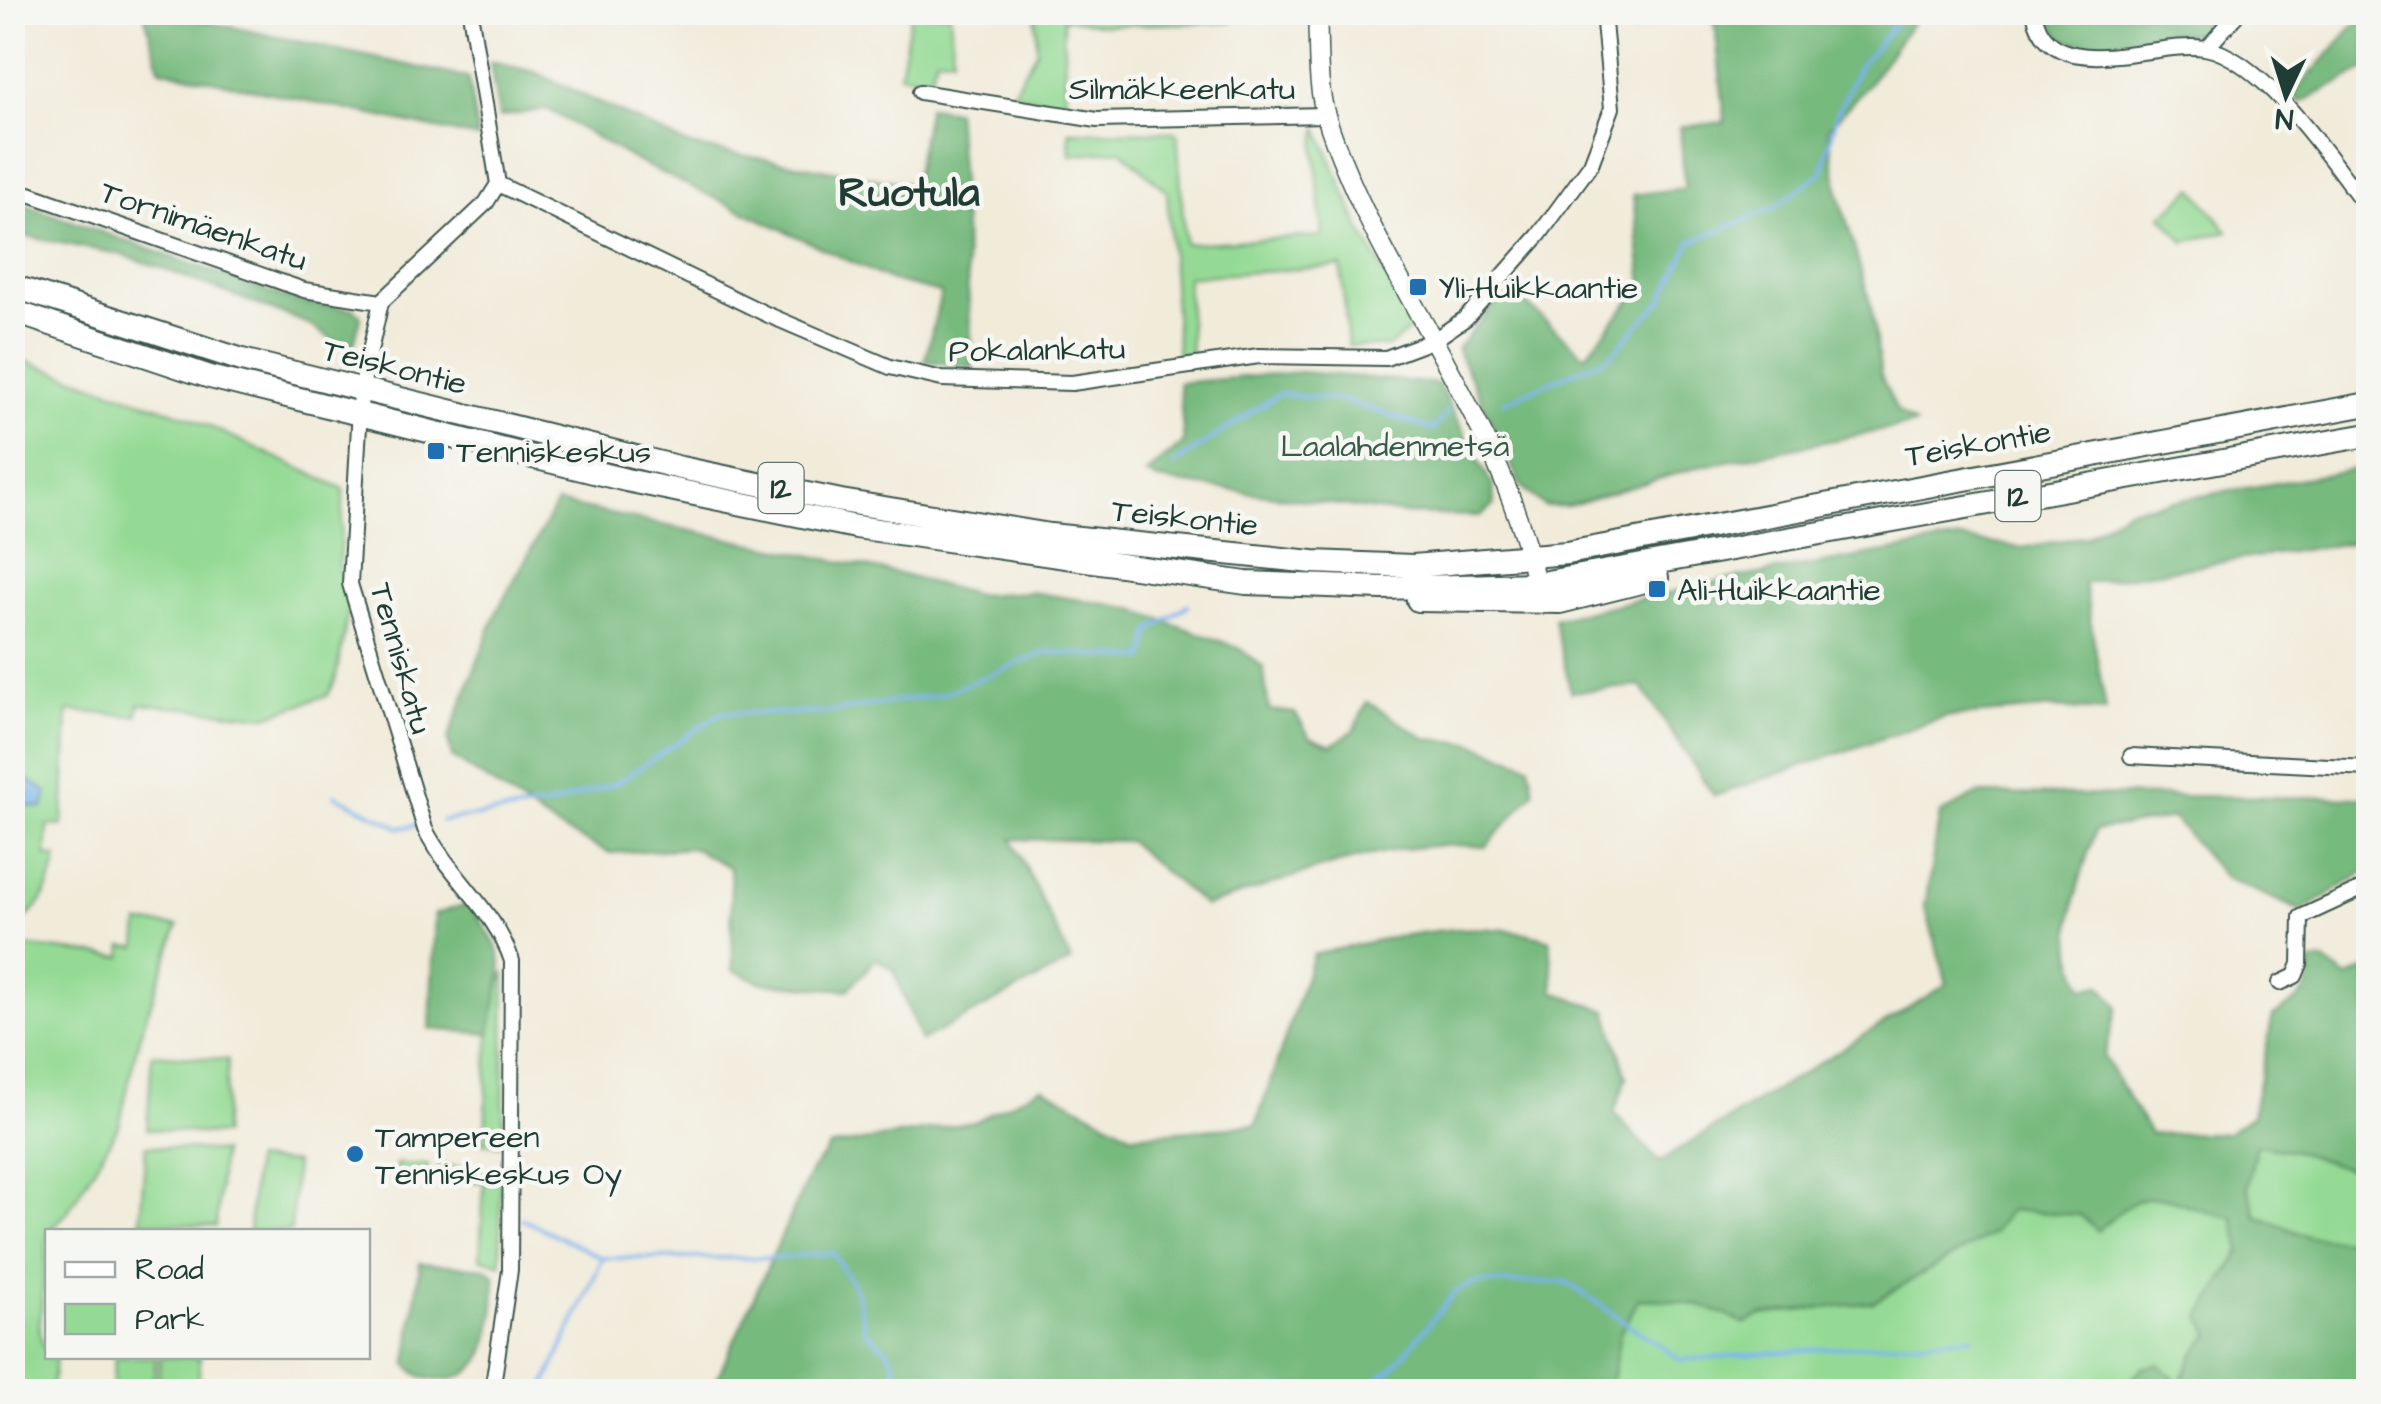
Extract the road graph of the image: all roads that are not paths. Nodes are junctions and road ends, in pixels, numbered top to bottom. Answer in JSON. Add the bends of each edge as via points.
{"nodes":[{"id":1,"x":470,"y":12,"type":"edge"},
{"id":2,"x":1317,"y":12,"type":"edge"},
{"id":3,"x":1602,"y":12,"type":"edge"},
{"id":4,"x":2034,"y":12,"type":"edge"},
{"id":5,"x":2239,"y":12,"type":"edge"},
{"id":6,"x":2207,"y":48,"type":"junction"},
{"id":7,"x":920,"y":92,"type":"dead end"},
{"id":8,"x":1325,"y":115,"type":"junction"},
{"id":9,"x":2368,"y":174,"type":"edge"},
{"id":10,"x":498,"y":184,"type":"junction"},
{"id":11,"x":2350,"y":186,"type":"junction"},
{"id":12,"x":12,"y":188,"type":"edge"},
{"id":13,"x":2368,"y":209,"type":"edge"},
{"id":14,"x":12,"y":286,"type":"edge"},
{"id":15,"x":381,"y":302,"type":"junction"},
{"id":16,"x":12,"y":311,"type":"edge"},
{"id":17,"x":1434,"y":340,"type":"junction"},
{"id":18,"x":361,"y":391,"type":"junction"},
{"id":19,"x":2368,"y":404,"type":"edge"},
{"id":20,"x":359,"y":416,"type":"junction"},
{"id":21,"x":2368,"y":435,"type":"edge"},
{"id":22,"x":2337,"y":440,"type":"junction"},
{"id":23,"x":2368,"y":447,"type":"edge"},
{"id":24,"x":1700,"y":556,"type":"junction"},
{"id":25,"x":1531,"y":558,"type":"junction"},
{"id":26,"x":1536,"y":584,"type":"junction"},
{"id":27,"x":1382,"y":588,"type":"junction"},
{"id":28,"x":2131,"y":756,"type":"dead end"},
{"id":29,"x":2368,"y":768,"type":"edge"},
{"id":30,"x":2368,"y":886,"type":"edge"},
{"id":31,"x":2280,"y":984,"type":"dead end"},
{"id":32,"x":492,"y":1392,"type":"edge"}],
"edges":[{"from":1,"to":10,"type":"street"},
{"from":2,"to":8,"type":"street"},
{"from":3,"to":17,"type":"street","via":[[1612,108],[1591,164],[1539,236],[1466,318]]},
{"from":4,"to":6,"type":"street","via":[[2048,39],[2092,58],[2166,46]]},
{"from":5,"to":6,"type":"street"},
{"from":6,"to":11,"type":"street","via":[[2256,77]]},
{"from":7,"to":8,"type":"street","name":"Silmäkkeenkatu","via":[[1097,120]]},
{"from":8,"to":17,"type":"street","via":[[1359,198]]},
{"from":9,"to":11,"type":"street"},
{"from":10,"to":15,"type":"street","via":[[486,204]]},
{"from":10,"to":17,"type":"street","name":"Pokalankatu","via":[[766,314],[890,368],[942,380],[1079,382],[1259,356],[1386,358]]},
{"from":11,"to":13,"type":"street"},
{"from":12,"to":15,"type":"street","name":"Tornimäenkatu","via":[[304,290]]},
{"from":14,"to":18,"type":"highway","name":"Teiskontie","number":"12","via":[[152,334]]},
{"from":15,"to":18,"type":"street","name":"Tenniskatu"},
{"from":16,"to":20,"type":"highway","name":"Teiskontie","number":"12","via":[[144,358]]},
{"from":17,"to":25,"type":"street","via":[[1516,510]]},
{"from":18,"to":20,"type":"street","name":"Tenniskatu"},
{"from":18,"to":25,"type":"highway","name":"Teiskontie","number":"12","via":[[805,494],[1050,535],[1313,562],[1413,566]]},
{"from":19,"to":25,"type":"highway","name":"Teiskontie","number":"12"},
{"from":20,"to":27,"type":"highway","name":"Teiskontie","number":"12","via":[[856,527],[1229,580]]},
{"from":20,"to":32,"type":"street","name":"Tenniskatu","via":[[350,584],[435,849],[482,907],[512,961],[510,1270]]},
{"from":21,"to":22,"type":"highway","name":"Teiskontie","number":"12"},
{"from":22,"to":23,"type":"highway"},
{"from":22,"to":24,"type":"highway","name":"Teiskontie","number":"12"},
{"from":24,"to":26,"type":"highway","name":"Teiskontie","number":"12"},
{"from":24,"to":27,"type":"highway","number":"12","via":[[1682,571],[1560,602],[1423,602]]},
{"from":25,"to":26,"type":"street"},
{"from":26,"to":27,"type":"highway","name":"Teiskontie","number":"12"},
{"from":28,"to":29,"type":"street"},
{"from":30,"to":31,"type":"street","via":[[2300,917],[2300,964]]}]}
